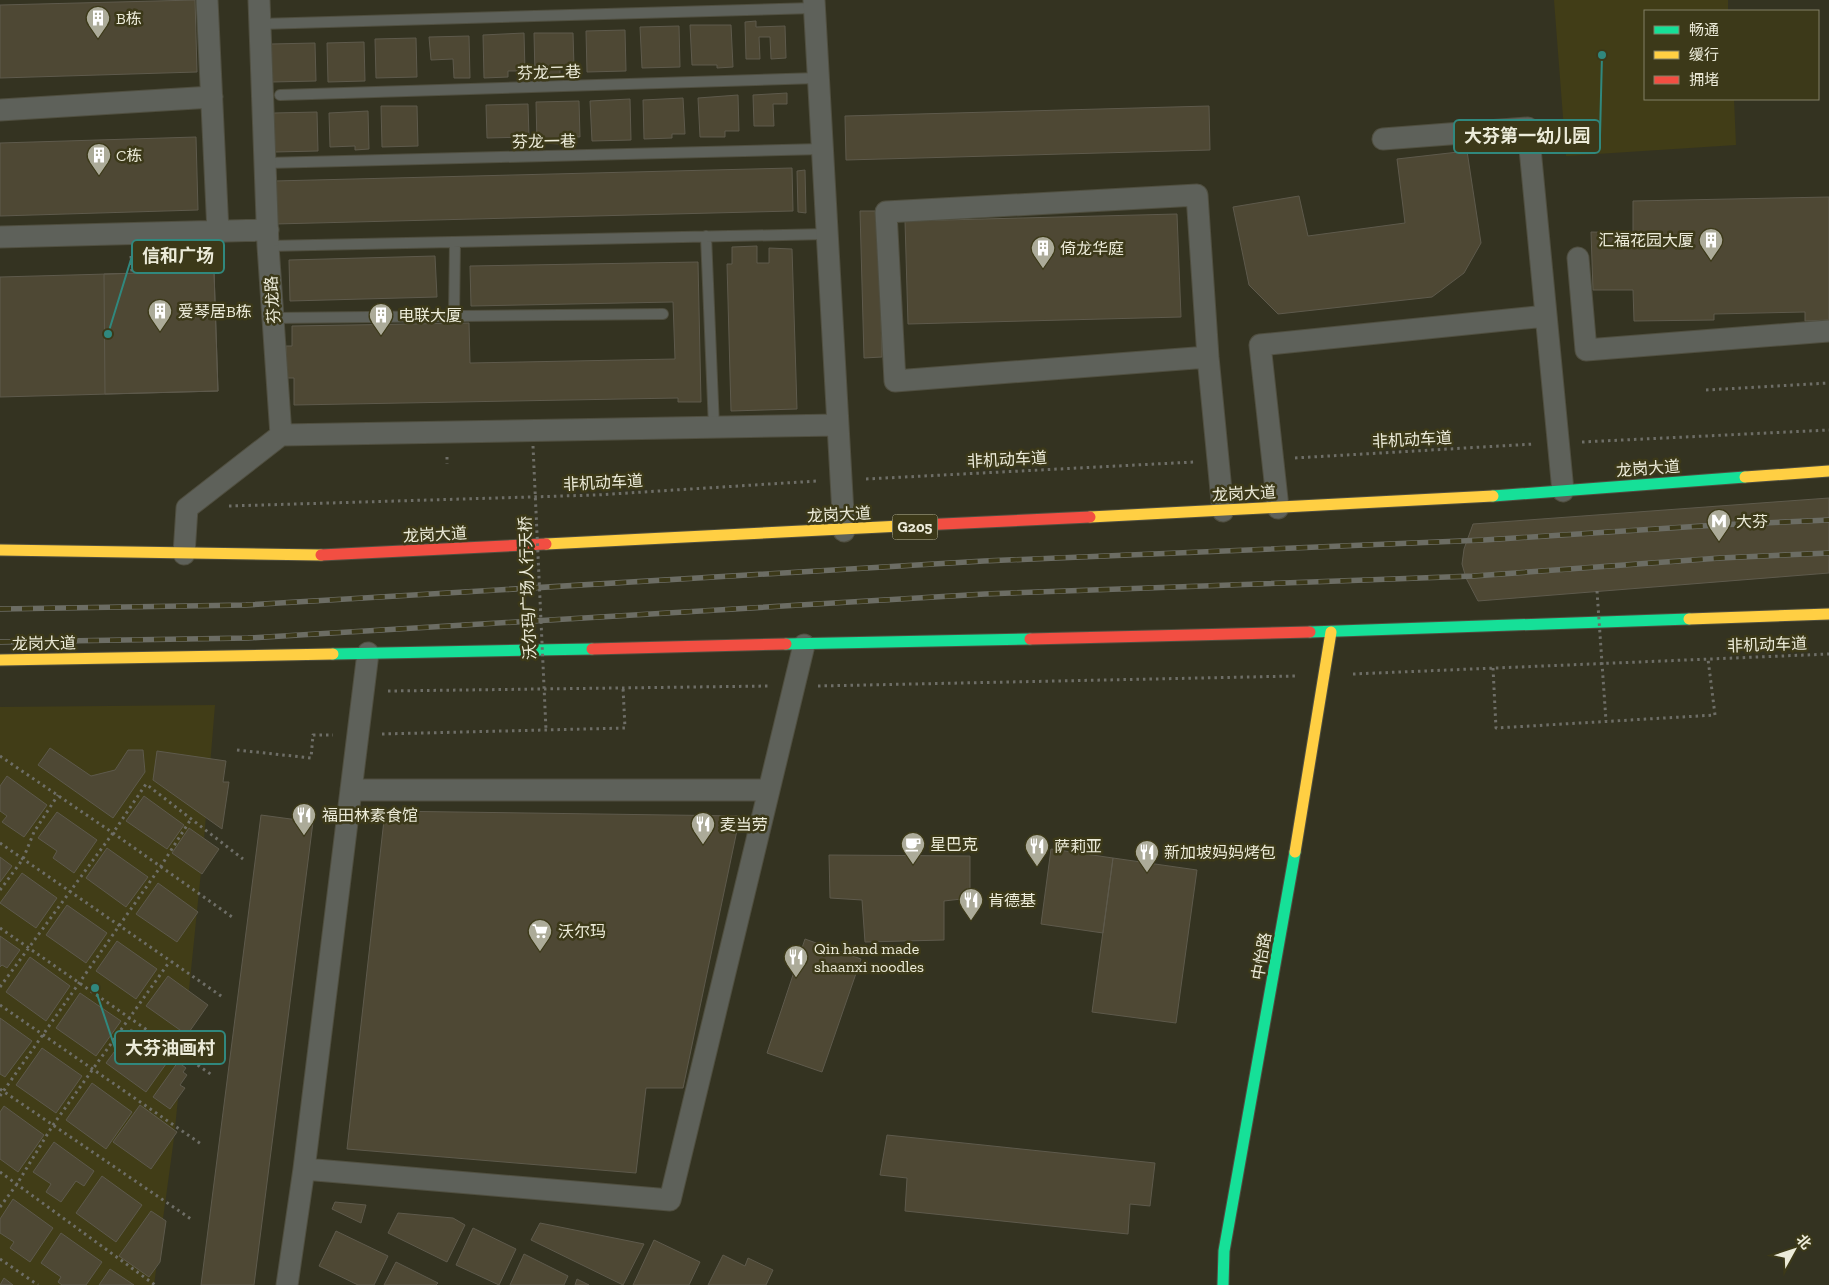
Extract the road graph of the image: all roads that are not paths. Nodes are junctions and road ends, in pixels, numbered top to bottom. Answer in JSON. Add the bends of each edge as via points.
{"nodes":[{"id":1,"x":207,"y":0,"type":"edge"},
{"id":2,"x":259,"y":0,"type":"edge"},
{"id":3,"x":814,"y":4,"type":"edge"},
{"id":4,"x":260,"y":24,"type":"junction"},
{"id":5,"x":818,"y":78,"type":"junction"},
{"id":6,"x":280,"y":95,"type":"dead end"},
{"id":7,"x":212,"y":98,"type":"junction"},
{"id":8,"x":0,"y":110,"type":"edge"},
{"id":9,"x":1383,"y":139,"type":"dead end"},
{"id":10,"x":822,"y":149,"type":"junction"},
{"id":11,"x":266,"y":163,"type":"junction"},
{"id":12,"x":218,"y":232,"type":"junction"},
{"id":13,"x":827,"y":234,"type":"junction"},
{"id":14,"x":706,"y":236,"type":"junction"},
{"id":15,"x":0,"y":237,"type":"edge"},
{"id":16,"x":268,"y":238,"type":"junction"},
{"id":17,"x":455,"y":242,"type":"junction"},
{"id":18,"x":1578,"y":258,"type":"dead end"},
{"id":19,"x":663,"y":314,"type":"dead end"},
{"id":20,"x":454,"y":316,"type":"junction"},
{"id":21,"x":1546,"y":316,"type":"junction"},
{"id":22,"x":273,"y":318,"type":"junction"},
{"id":23,"x":1828,"y":332,"type":"edge"},
{"id":24,"x":1208,"y":357,"type":"junction"},
{"id":25,"x":838,"y":425,"type":"junction"},
{"id":26,"x":714,"y":427,"type":"junction"},
{"id":27,"x":281,"y":435,"type":"junction"},
{"id":28,"x":1829,"y":471,"type":"edge"},
{"id":29,"x":1563,"y":491,"type":"junction"},
{"id":30,"x":1278,"y":508,"type":"junction"},
{"id":31,"x":1223,"y":511,"type":"junction"},
{"id":32,"x":844,"y":530,"type":"junction"},
{"id":33,"x":0,"y":550,"type":"edge"},
{"id":34,"x":184,"y":554,"type":"junction"},
{"id":35,"x":1829,"y":614,"type":"edge"},
{"id":36,"x":1331,"y":632,"type":"junction"},
{"id":37,"x":804,"y":644,"type":"junction"},
{"id":38,"x":368,"y":653,"type":"junction"},
{"id":39,"x":0,"y":660,"type":"edge"},
{"id":40,"x":351,"y":790,"type":"junction"},
{"id":41,"x":769,"y":790,"type":"junction"},
{"id":42,"x":304,"y":1169,"type":"junction"},
{"id":43,"x":287,"y":1285,"type":"edge"},
{"id":44,"x":1223,"y":1285,"type":"edge"}],
"edges":[{"from":1,"to":7,"type":"street"},
{"from":2,"to":4,"type":"street","name":"芬龙路"},
{"from":3,"to":4,"type":"lane"},
{"from":3,"to":5,"type":"street"},
{"from":4,"to":11,"type":"street","name":"芬龙路"},
{"from":5,"to":6,"type":"lane","name":"芬龙二巷"},
{"from":5,"to":10,"type":"street"},
{"from":7,"to":8,"type":"street"},
{"from":7,"to":12,"type":"street"},
{"from":9,"to":21,"type":"street","via":[[1528,128]]},
{"from":10,"to":11,"type":"lane","name":"芬龙一巷"},
{"from":10,"to":13,"type":"street"},
{"from":11,"to":16,"type":"street","name":"芬龙路"},
{"from":12,"to":15,"type":"street"},
{"from":12,"to":16,"type":"street"},
{"from":13,"to":14,"type":"lane"},
{"from":13,"to":25,"type":"street"},
{"from":14,"to":17,"type":"lane"},
{"from":14,"to":26,"type":"lane"},
{"from":16,"to":17,"type":"lane"},
{"from":16,"to":22,"type":"street","name":"芬龙路"},
{"from":17,"to":20,"type":"lane"},
{"from":18,"to":23,"type":"street","via":[[1586,350]]},
{"from":19,"to":20,"type":"lane"},
{"from":20,"to":22,"type":"lane"},
{"from":21,"to":29,"type":"street"},
{"from":21,"to":30,"type":"street","via":[[1260,345]]},
{"from":22,"to":27,"type":"street","name":"芬龙路"},
{"from":24,"to":24,"type":"street","via":[[1197,195],[886,212],[895,381]]},
{"from":24,"to":31,"type":"street"},
{"from":25,"to":26,"type":"street"},
{"from":25,"to":32,"type":"street"},
{"from":26,"to":27,"type":"street"},
{"from":27,"to":34,"type":"street","via":[[187,508]]},
{"from":28,"to":29,"type":"main road","name":"龙岗大道","number":"G205"},
{"from":29,"to":30,"type":"main road","name":"龙岗大道","number":"G205"},
{"from":30,"to":31,"type":"main road","name":"龙岗大道","number":"G205"},
{"from":31,"to":32,"type":"main road","name":"龙岗大道","number":"G205"},
{"from":32,"to":34,"type":"main road","name":"龙岗大道","number":"G205","via":[[305,556]]},
{"from":33,"to":34,"type":"main road","name":"龙岗大道","number":"G205"},
{"from":35,"to":36,"type":"main road","name":"龙岗大道"},
{"from":36,"to":37,"type":"main road","name":"龙岗大道"},
{"from":36,"to":44,"type":"main road","name":"中怡路","via":[[1224,1251]]},
{"from":37,"to":38,"type":"main road","name":"龙岗大道"},
{"from":37,"to":41,"type":"street"},
{"from":38,"to":39,"type":"main road","name":"龙岗大道"},
{"from":38,"to":40,"type":"street"},
{"from":40,"to":41,"type":"street"},
{"from":40,"to":42,"type":"street"},
{"from":41,"to":42,"type":"street","via":[[670,1200]]},
{"from":42,"to":43,"type":"street"}]}
